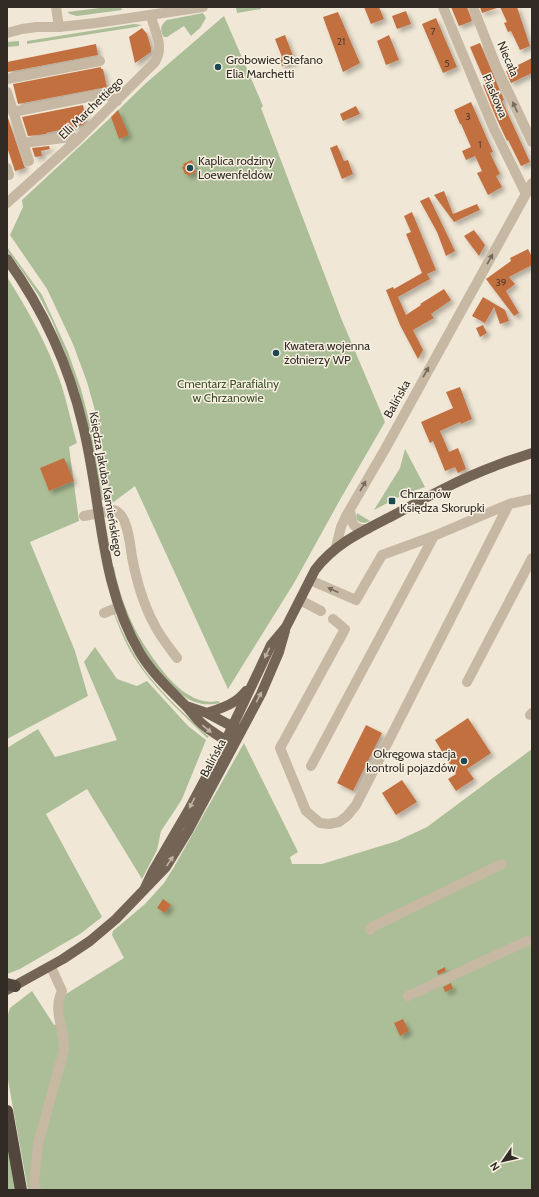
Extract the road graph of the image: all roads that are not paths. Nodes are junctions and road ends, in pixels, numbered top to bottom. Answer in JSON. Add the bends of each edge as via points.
{"nodes":[{"id":1,"x":56,"y":7,"type":"edge"},
{"id":2,"x":203,"y":7,"type":"edge"},
{"id":3,"x":443,"y":7,"type":"edge"},
{"id":4,"x":473,"y":7,"type":"edge"},
{"id":5,"x":151,"y":15,"type":"junction"},
{"id":6,"x":58,"y":27,"type":"junction"},
{"id":7,"x":7,"y":35,"type":"edge"},
{"id":8,"x":100,"y":61,"type":"dead end"},
{"id":9,"x":7,"y":79,"type":"edge"},
{"id":10,"x":7,"y":92,"type":"edge"},
{"id":11,"x":117,"y":101,"type":"junction"},
{"id":12,"x":14,"y":112,"type":"junction"},
{"id":13,"x":77,"y":140,"type":"junction"},
{"id":14,"x":532,"y":142,"type":"edge"},
{"id":15,"x":23,"y":143,"type":"junction"},
{"id":16,"x":29,"y":161,"type":"dead end"},
{"id":17,"x":532,"y":183,"type":"edge"},
{"id":18,"x":526,"y":194,"type":"junction"},
{"id":19,"x":7,"y":203,"type":"edge"},
{"id":20,"x":7,"y":259,"type":"edge"},
{"id":21,"x":532,"y":453,"type":"edge"},
{"id":22,"x":532,"y":499,"type":"edge"},
{"id":23,"x":509,"y":504,"type":"junction"},
{"id":24,"x":350,"y":510,"type":"junction"},
{"id":25,"x":98,"y":513,"type":"junction"},
{"id":26,"x":84,"y":516,"type":"dead end"},
{"id":27,"x":368,"y":529,"type":"junction"},
{"id":28,"x":434,"y":536,"type":"junction"},
{"id":29,"x":336,"y":547,"type":"junction"},
{"id":30,"x":532,"y":558,"type":"edge"},
{"id":31,"x":310,"y":580,"type":"junction"},
{"id":32,"x":300,"y":600,"type":"junction"},
{"id":33,"x":119,"y":607,"type":"junction"},
{"id":34,"x":320,"y":611,"type":"dead end"},
{"id":35,"x":104,"y":613,"type":"dead end"},
{"id":36,"x":333,"y":619,"type":"dead end"},
{"id":37,"x":286,"y":627,"type":"junction"},
{"id":38,"x":177,"y":658,"type":"dead end"},
{"id":39,"x":253,"y":681,"type":"junction"},
{"id":40,"x":467,"y":682,"type":"dead end"},
{"id":41,"x":186,"y":706,"type":"junction"},
{"id":42,"x":207,"y":713,"type":"junction"},
{"id":43,"x":237,"y":729,"type":"junction"},
{"id":44,"x":230,"y":742,"type":"junction"},
{"id":45,"x":311,"y":766,"type":"dead end"},
{"id":46,"x":502,"y":864,"type":"dead end"},
{"id":47,"x":370,"y":930,"type":"dead end"},
{"id":48,"x":527,"y":941,"type":"dead end"},
{"id":49,"x":51,"y":967,"type":"junction"},
{"id":50,"x":10,"y":987,"type":"edge"},
{"id":51,"x":408,"y":996,"type":"dead end"},
{"id":52,"x":7,"y":1111,"type":"edge"},
{"id":53,"x":21,"y":1190,"type":"edge"},
{"id":54,"x":36,"y":1190,"type":"edge"}],
"edges":[{"from":1,"to":6,"type":"street"},
{"from":2,"to":5,"type":"street"},
{"from":3,"to":18,"type":"street","name":"Piaskowa","via":[[494,129]]},
{"from":14,"to":4,"type":"street","name":"Niecała","one_way":true},
{"from":5,"to":6,"type":"street"},
{"from":5,"to":11,"type":"street","name":"Elli Marchettiego","via":[[160,45],[159,55]]},
{"from":6,"to":7,"type":"street","via":[[37,27]]},
{"from":8,"to":9,"type":"street"},
{"from":10,"to":12,"type":"street"},
{"from":11,"to":12,"type":"street","via":[[104,94]]},
{"from":11,"to":13,"type":"street","name":"Elli Marchettiego"},
{"from":12,"to":15,"type":"street"},
{"from":13,"to":15,"type":"street","via":[[72,138]]},
{"from":13,"to":19,"type":"street","name":"Elli Marchettiego"},
{"from":15,"to":16,"type":"street"},
{"from":17,"to":18,"type":"street","name":"Balińska"},
{"from":24,"to":18,"type":"street","name":"Balińska","one_way":true},
{"from":20,"to":25,"type":"main road","name":"Księdza Jakuba Kamieńskiego","via":[[42,314],[71,381],[85,434]]},
{"from":21,"to":27,"type":"main road","via":[[461,480]]},
{"from":22,"to":23,"type":"street"},
{"from":23,"to":28,"type":"street"},
{"from":23,"to":36,"type":"street","via":[[356,805],[339,822],[329,824],[320,823],[306,811],[280,748],[345,629]]},
{"from":24,"to":27,"type":"street","via":[[354,526]]},
{"from":24,"to":29,"type":"street","name":"Balińska","via":[[341,527]]},
{"from":25,"to":26,"type":"street"},
{"from":25,"to":33,"type":"main road","name":"Księdza Jakuba Kamieńskiego"},
{"from":25,"to":38,"type":"street","via":[[114,510],[122,516],[138,581],[152,621]]},
{"from":27,"to":29,"type":"main road"},
{"from":28,"to":31,"type":"street","one_way":true,"via":[[382,555],[356,600]]},
{"from":28,"to":45,"type":"street"},
{"from":29,"to":31,"type":"main road","name":"Balińska","via":[[320,562]]},
{"from":30,"to":40,"type":"street"},
{"from":31,"to":32,"type":"main road","name":"Balińska"},
{"from":32,"to":34,"type":"street"},
{"from":32,"to":37,"type":"main road","name":"Balińska"},
{"from":33,"to":35,"type":"street"},
{"from":33,"to":41,"type":"main road","name":"Księdza Jakuba Kamieńskiego","via":[[140,653],[166,687]]},
{"from":37,"to":39,"type":"main road","name":"Balińska","one_way":true,"via":[[271,645]]},
{"from":43,"to":37,"type":"main road","name":"Balińska","one_way":true,"via":[[261,694],[279,652]]},
{"from":39,"to":42,"type":"main road","via":[[235,701]]},
{"from":39,"to":43,"type":"main road","name":"Balińska"},
{"from":41,"to":42,"type":"main road","name":"Księdza Jakuba Kamieńskiego"},
{"from":41,"to":44,"type":"main road","name":"Księdza Jakuba Kamieńskiego","one_way":true,"via":[[207,729]]},
{"from":42,"to":43,"type":"main road","name":"Księdza Jakuba Kamieńskiego"},
{"from":43,"to":44,"type":"main road","name":"Balińska"},
{"from":44,"to":49,"type":"main road","name":"Balińska","via":[[144,890],[105,929]]},
{"from":46,"to":47,"type":"street"},
{"from":48,"to":51,"type":"street"},
{"from":49,"to":50,"type":"main road","name":"Balińska"},
{"from":49,"to":54,"type":"street","via":[[62,991],[58,1011],[64,1050],[39,1140],[34,1181]]},
{"from":52,"to":53,"type":"highway"}]}
